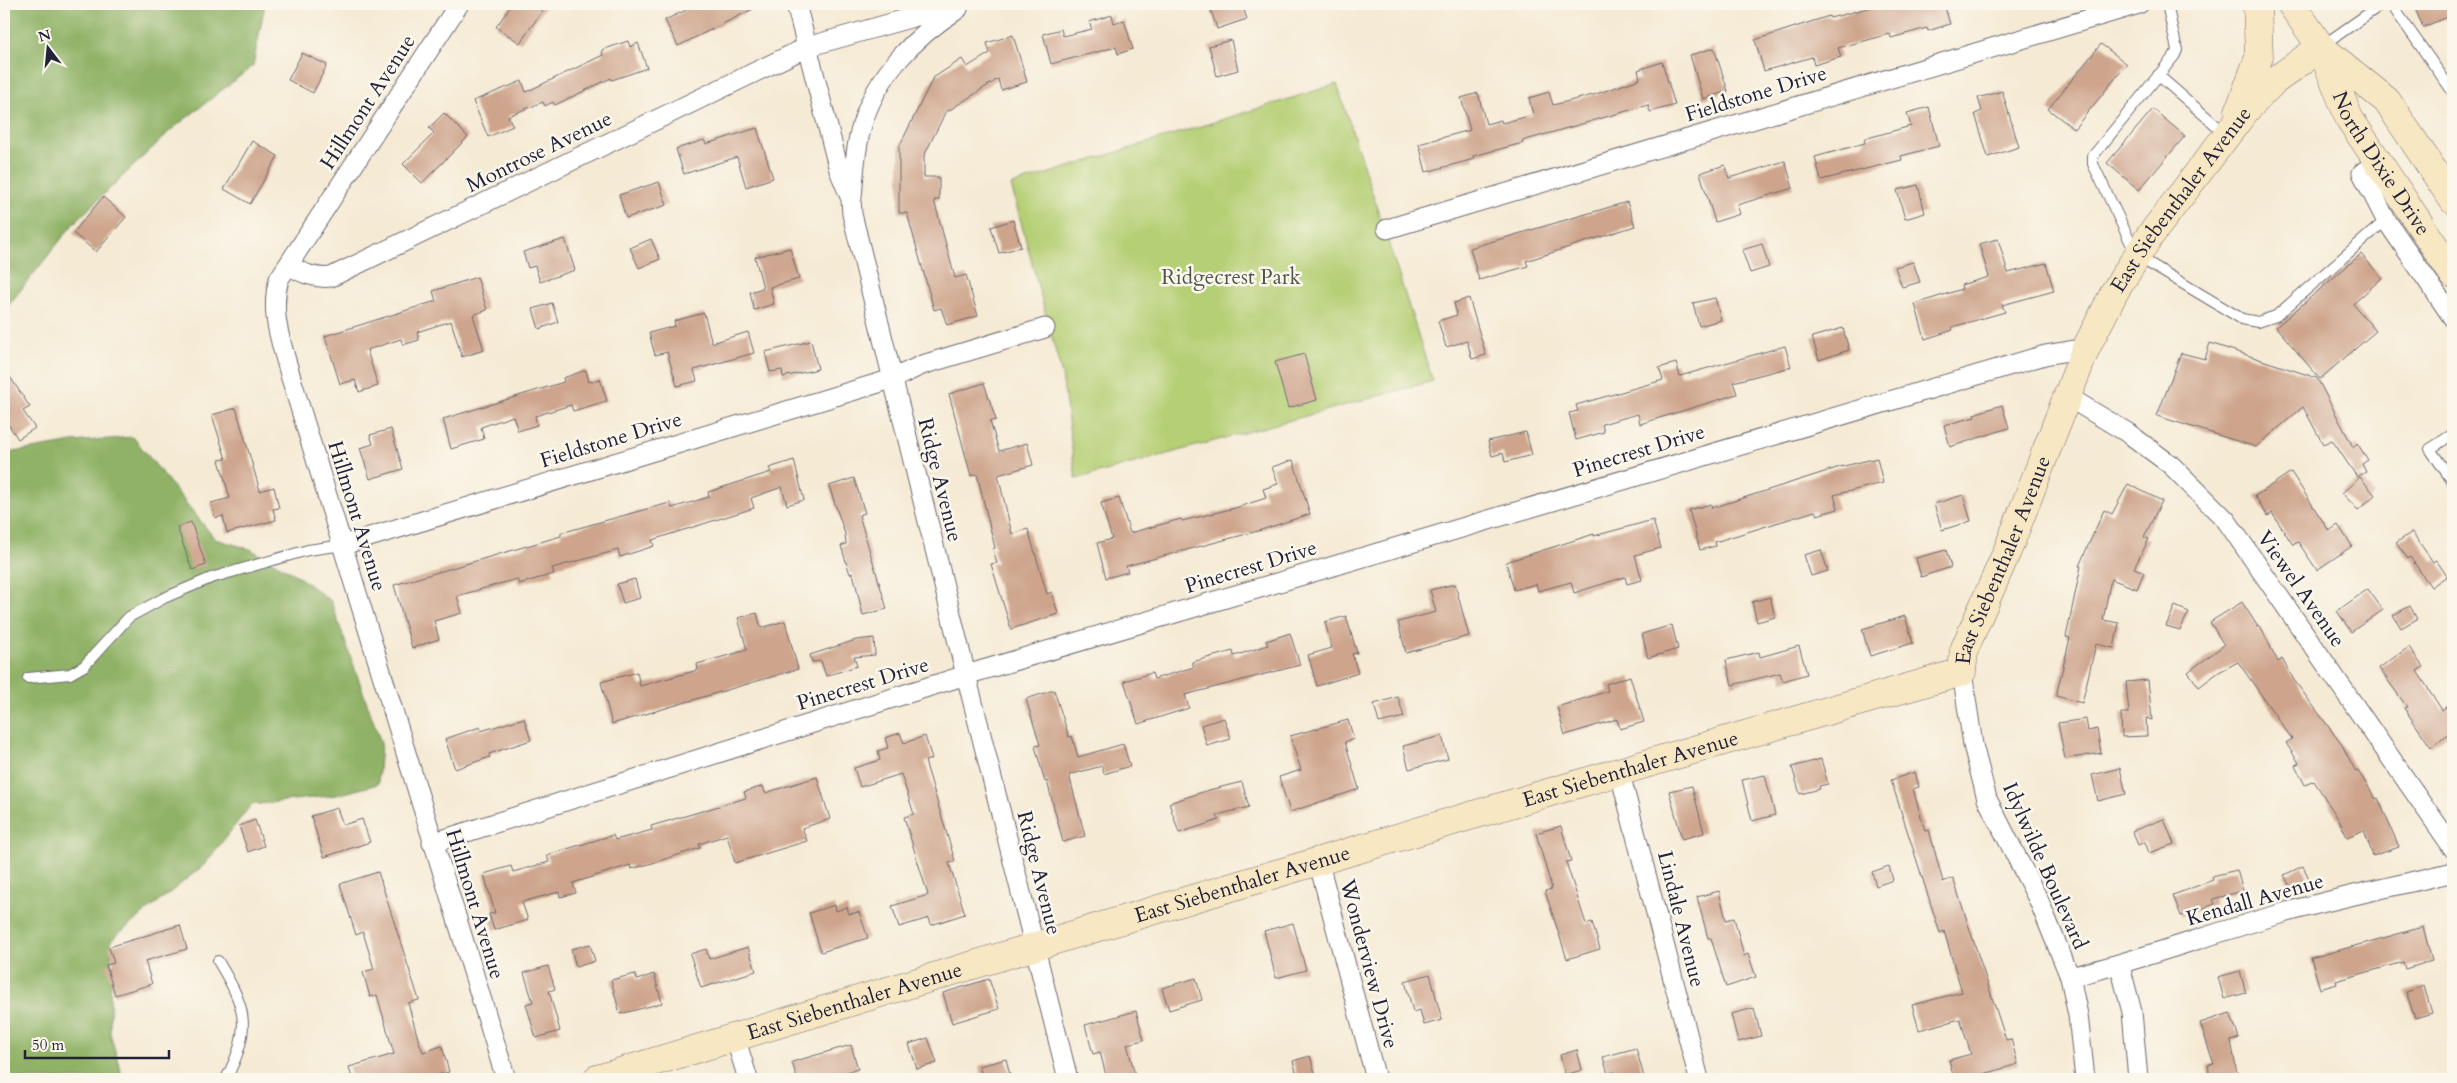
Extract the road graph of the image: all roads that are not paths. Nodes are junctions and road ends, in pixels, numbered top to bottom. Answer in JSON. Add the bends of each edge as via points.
{"nodes":[{"id":1,"x":459,"y":4,"type":"edge"},
{"id":2,"x":796,"y":4,"type":"edge"},
{"id":3,"x":959,"y":4,"type":"edge"},
{"id":4,"x":967,"y":4,"type":"edge"},
{"id":5,"x":2139,"y":4,"type":"edge"},
{"id":6,"x":2167,"y":4,"type":"edge"},
{"id":7,"x":2257,"y":4,"type":"edge"},
{"id":8,"x":2291,"y":4,"type":"edge"},
{"id":9,"x":2382,"y":4,"type":"edge"},
{"id":10,"x":2391,"y":4,"type":"edge"},
{"id":11,"x":2097,"y":10,"type":"edge"},
{"id":12,"x":807,"y":46,"type":"junction"},
{"id":13,"x":2321,"y":47,"type":"junction"},
{"id":14,"x":2158,"y":75,"type":"junction"},
{"id":15,"x":2453,"y":92,"type":"edge"},
{"id":16,"x":2228,"y":133,"type":"junction"},
{"id":17,"x":2378,"y":161,"type":"junction"},
{"id":18,"x":2450,"y":195,"type":"edge"},
{"id":19,"x":851,"y":199,"type":"junction"},
{"id":20,"x":2386,"y":220,"type":"junction"},
{"id":21,"x":1387,"y":229,"type":"dead end"},
{"id":22,"x":2137,"y":256,"type":"junction"},
{"id":23,"x":288,"y":265,"type":"junction"},
{"id":24,"x":2453,"y":274,"type":"edge"},
{"id":25,"x":2453,"y":318,"type":"edge"},
{"id":26,"x":1045,"y":328,"type":"dead end"},
{"id":27,"x":2086,"y":348,"type":"junction"},
{"id":28,"x":892,"y":379,"type":"junction"},
{"id":29,"x":2068,"y":397,"type":"junction"},
{"id":30,"x":2453,"y":434,"type":"edge"},
{"id":31,"x":2453,"y":482,"type":"edge"},
{"id":32,"x":343,"y":545,"type":"junction"},
{"id":33,"x":1962,"y":672,"type":"junction"},
{"id":34,"x":966,"y":675,"type":"junction"},
{"id":35,"x":28,"y":678,"type":"dead end"},
{"id":36,"x":1619,"y":770,"type":"junction"},
{"id":37,"x":432,"y":843,"type":"junction"},
{"id":38,"x":2453,"y":848,"type":"edge"},
{"id":39,"x":1318,"y":860,"type":"junction"},
{"id":40,"x":2453,"y":872,"type":"edge"},
{"id":41,"x":1034,"y":945,"type":"junction"},
{"id":42,"x":218,"y":961,"type":"dead end"},
{"id":43,"x":2120,"y":966,"type":"junction"},
{"id":44,"x":2070,"y":977,"type":"junction"},
{"id":45,"x":735,"y":1037,"type":"junction"},
{"id":46,"x":226,"y":1079,"type":"edge"},
{"id":47,"x":506,"y":1079,"type":"edge"},
{"id":48,"x":598,"y":1079,"type":"edge"},
{"id":49,"x":748,"y":1079,"type":"edge"},
{"id":50,"x":1068,"y":1079,"type":"edge"},
{"id":51,"x":1376,"y":1079,"type":"edge"},
{"id":52,"x":1699,"y":1079,"type":"edge"},
{"id":53,"x":2085,"y":1079,"type":"edge"},
{"id":54,"x":2138,"y":1079,"type":"edge"}],
"edges":[{"from":1,"to":23,"type":"street","name":"Hillmont Avenue"},
{"from":2,"to":12,"type":"street","name":"Ridge Avenue"},
{"from":3,"to":12,"type":"street"},
{"from":4,"to":19,"type":"street","via":[[933,26],[909,48],[873,97],[862,124]]},
{"from":5,"to":11,"type":"street","name":"Fieldstone Drive"},
{"from":6,"to":14,"type":"lane","via":[[2177,50]]},
{"from":7,"to":16,"type":"main road","via":[[2259,57]]},
{"from":8,"to":13,"type":"main road","name":"North Dixie Drive"},
{"from":9,"to":13,"type":"lane"},
{"from":10,"to":15,"type":"lane"},
{"from":11,"to":21,"type":"street","name":"Fieldstone Drive"},
{"from":12,"to":19,"type":"street","name":"Ridge Avenue","via":[[839,170]]},
{"from":12,"to":23,"type":"street","name":"Montrose Avenue","via":[[331,277],[305,274]]},
{"from":13,"to":16,"type":"main road","name":"East Siebenthaler Avenue","via":[[2274,82]]},
{"from":13,"to":17,"type":"main road","name":"North Dixie Drive","via":[[2350,118]]},
{"from":13,"to":18,"type":"main road","name":"North Dixie Drive","via":[[2387,101]]},
{"from":14,"to":16,"type":"lane"},
{"from":14,"to":22,"type":"lane","via":[[2093,156],[2093,164]]},
{"from":16,"to":22,"type":"main road","name":"East Siebenthaler Avenue"},
{"from":17,"to":18,"type":"main road","via":[[2396,150],[2417,160]]},
{"from":17,"to":20,"type":"street","via":[[2362,173]]},
{"from":17,"to":24,"type":"main road","name":"North Dixie Drive"},
{"from":19,"to":28,"type":"street","name":"Ridge Avenue"},
{"from":20,"to":22,"type":"lane","via":[[2276,316],[2258,322],[2242,319]]},
{"from":20,"to":25,"type":"street"},
{"from":22,"to":27,"type":"main road","name":"East Siebenthaler Avenue"},
{"from":23,"to":32,"type":"street","name":"Hillmont Avenue","via":[[274,296],[274,314]]},
{"from":26,"to":28,"type":"street","name":"Fieldstone Drive","via":[[922,365]]},
{"from":27,"to":29,"type":"main road","name":"East Siebenthaler Avenue"},
{"from":27,"to":34,"type":"street","name":"Pinecrest Drive","via":[[2045,354]]},
{"from":28,"to":32,"type":"street","name":"Fieldstone Drive"},
{"from":28,"to":34,"type":"street","name":"Ridge Avenue"},
{"from":29,"to":33,"type":"main road","name":"East Siebenthaler Avenue","via":[[2008,550],[1964,650]]},
{"from":29,"to":38,"type":"street","name":"Viewel Avenue","via":[[2128,433],[2171,465],[2226,520]]},
{"from":30,"to":31,"type":"lane","via":[[2430,449]]},
{"from":32,"to":35,"type":"lane","via":[[308,550],[212,578],[164,598],[129,617],[84,666],[70,674]]},
{"from":32,"to":37,"type":"street","name":"Hillmont Avenue"},
{"from":33,"to":36,"type":"main road","name":"East Siebenthaler Avenue"},
{"from":33,"to":44,"type":"street","name":"Idylwilde Boulevard","via":[[1973,745],[1987,799],[2039,901]]},
{"from":34,"to":37,"type":"street","name":"Pinecrest Drive"},
{"from":34,"to":41,"type":"street","name":"Ridge Avenue"},
{"from":36,"to":39,"type":"main road","name":"East Siebenthaler Avenue"},
{"from":36,"to":52,"type":"street","name":"Lindale Avenue"},
{"from":37,"to":47,"type":"street","name":"Hillmont Avenue"},
{"from":39,"to":41,"type":"main road","name":"East Siebenthaler Avenue"},
{"from":39,"to":51,"type":"street","name":"Wonderview Drive"},
{"from":40,"to":43,"type":"street","name":"Kendall Avenue","via":[[2286,912]]},
{"from":41,"to":45,"type":"main road","name":"East Siebenthaler Avenue"},
{"from":41,"to":50,"type":"street","name":"Ridge Avenue"},
{"from":42,"to":46,"type":"lane","via":[[237,992],[243,1017],[243,1037]]},
{"from":43,"to":44,"type":"street","name":"Kendall Avenue"},
{"from":43,"to":54,"type":"street","via":[[2132,1012]]},
{"from":44,"to":53,"type":"street","name":"Idylwilde Boulevard"},
{"from":45,"to":48,"type":"main road","name":"East Siebenthaler Avenue"},
{"from":45,"to":49,"type":"street"}]}
